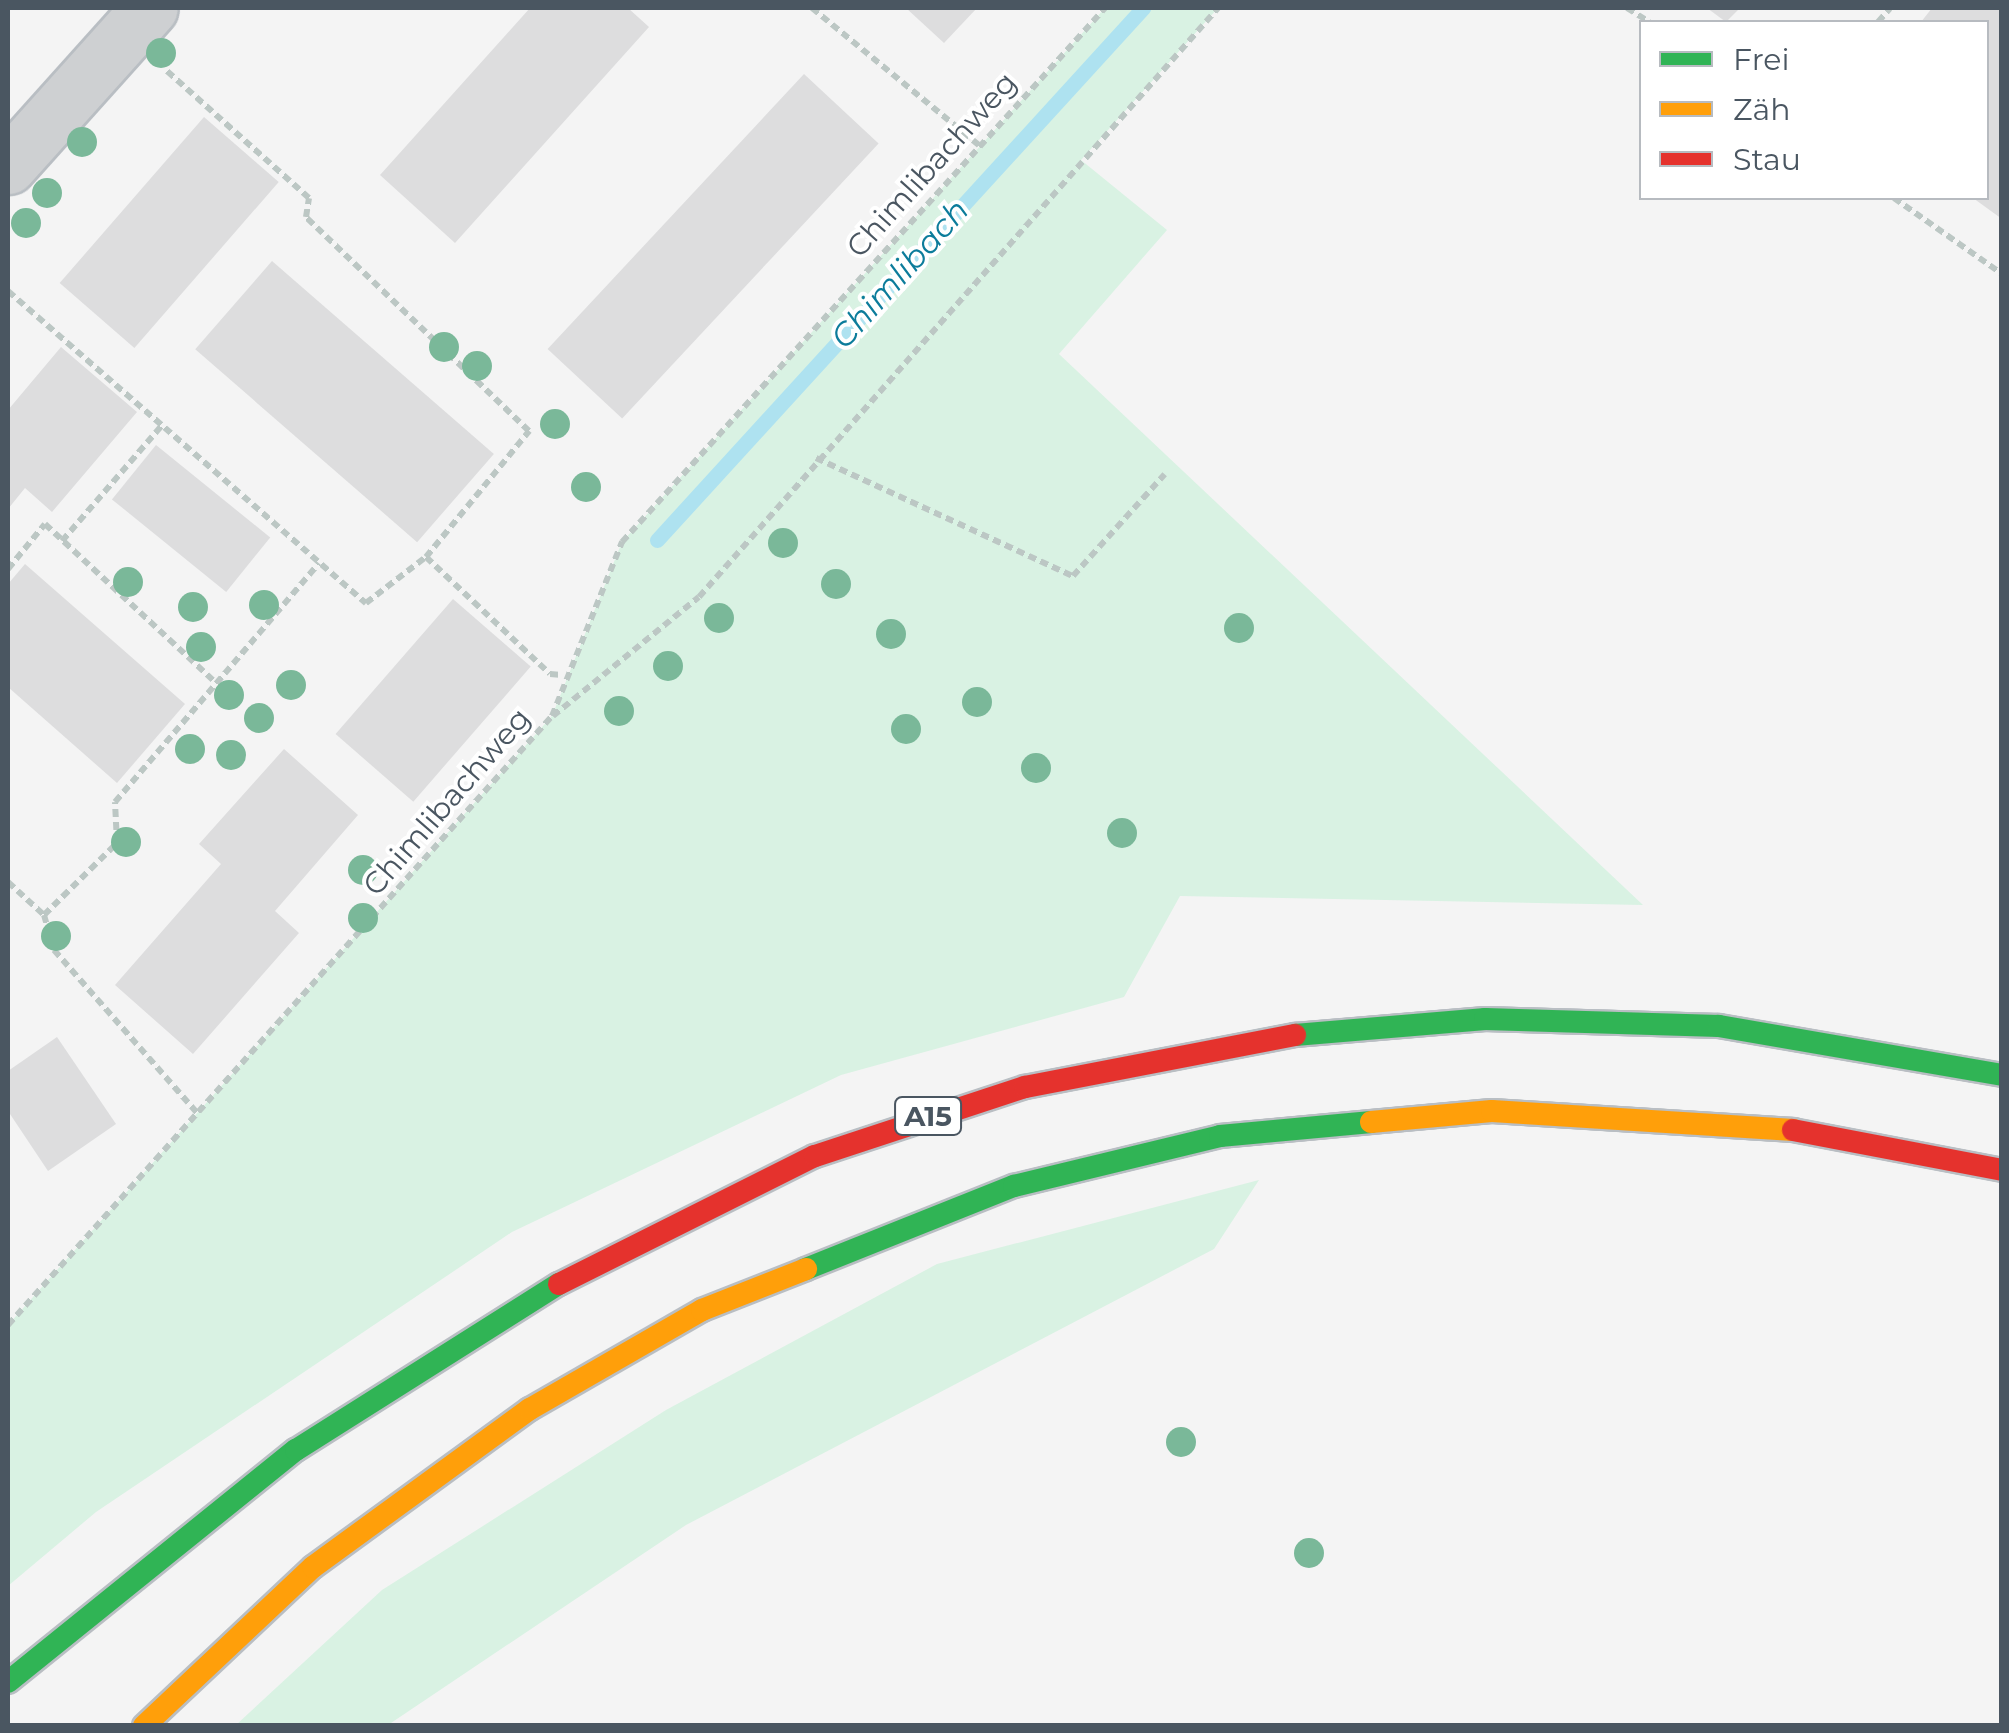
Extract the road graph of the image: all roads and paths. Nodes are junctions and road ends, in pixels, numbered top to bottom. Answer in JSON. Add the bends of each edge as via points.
{"nodes":[{"id":1,"x":812,"y":8,"type":"edge"},
{"id":2,"x":1106,"y":8,"type":"edge"},
{"id":3,"x":1218,"y":8,"type":"edge"},
{"id":4,"x":138,"y":21,"type":"edge"},
{"id":5,"x":979,"y":145,"type":"junction"},
{"id":6,"x":8,"y":166,"type":"edge"},
{"id":7,"x":1897,"y":200,"type":"edge"},
{"id":8,"x":2002,"y":274,"type":"edge"},
{"id":9,"x":8,"y":291,"type":"edge"},
{"id":10,"x":162,"y":425,"type":"junction"},
{"id":11,"x":816,"y":458,"type":"junction"},
{"id":12,"x":1165,"y":474,"type":"dead end"},
{"id":13,"x":62,"y":541,"type":"junction"},
{"id":14,"x":426,"y":557,"type":"junction"},
{"id":15,"x":319,"y":563,"type":"junction"},
{"id":16,"x":8,"y":570,"type":"edge"},
{"id":17,"x":562,"y":674,"type":"junction"},
{"id":18,"x":216,"y":683,"type":"junction"},
{"id":19,"x":552,"y":716,"type":"junction"},
{"id":20,"x":8,"y":882,"type":"edge"},
{"id":21,"x":44,"y":915,"type":"junction"},
{"id":22,"x":2002,"y":1075,"type":"edge"},
{"id":23,"x":198,"y":1114,"type":"junction"},
{"id":24,"x":2002,"y":1170,"type":"edge"},
{"id":25,"x":8,"y":1326,"type":"edge"},
{"id":26,"x":8,"y":1682,"type":"edge"},
{"id":27,"x":144,"y":1726,"type":"edge"}],
"edges":[{"from":1,"to":5,"type":"path"},
{"from":2,"to":5,"type":"path","name":"Chimlibachweg"},
{"from":3,"to":11,"type":"path"},
{"from":4,"to":6,"type":"street"},
{"from":4,"to":14,"type":"path","via":[[309,198],[306,217],[529,431]]},
{"from":5,"to":17,"type":"path","name":"Chimlibachweg","via":[[622,542]]},
{"from":7,"to":8,"type":"path"},
{"from":9,"to":10,"type":"path"},
{"from":10,"to":13,"type":"path"},
{"from":10,"to":15,"type":"path"},
{"from":11,"to":12,"type":"path","via":[[1073,576]]},
{"from":11,"to":19,"type":"path","via":[[699,597]]},
{"from":13,"to":16,"type":"path","via":[[45,524]]},
{"from":13,"to":18,"type":"path"},
{"from":14,"to":15,"type":"path","via":[[366,603]]},
{"from":14,"to":17,"type":"path","via":[[550,674]]},
{"from":15,"to":18,"type":"path"},
{"from":17,"to":19,"type":"path","name":"Chimlibachweg"},
{"from":18,"to":21,"type":"path","via":[[115,802],[117,843]]},
{"from":19,"to":23,"type":"path","name":"Chimlibachweg"},
{"from":20,"to":21,"type":"path"},
{"from":21,"to":23,"type":"path","via":[[54,950]]},
{"from":22,"to":26,"type":"highway","number":"A15","via":[[1720,1026],[1485,1019],[1258,1038],[1025,1086],[815,1156],[505,1311],[296,1450]]},
{"from":23,"to":25,"type":"path","name":"Chimlibachweg"},
{"from":24,"to":27,"type":"highway","via":[[1764,1124],[1492,1111],[1268,1129],[1014,1186],[702,1310],[530,1409],[313,1567]]}]}
